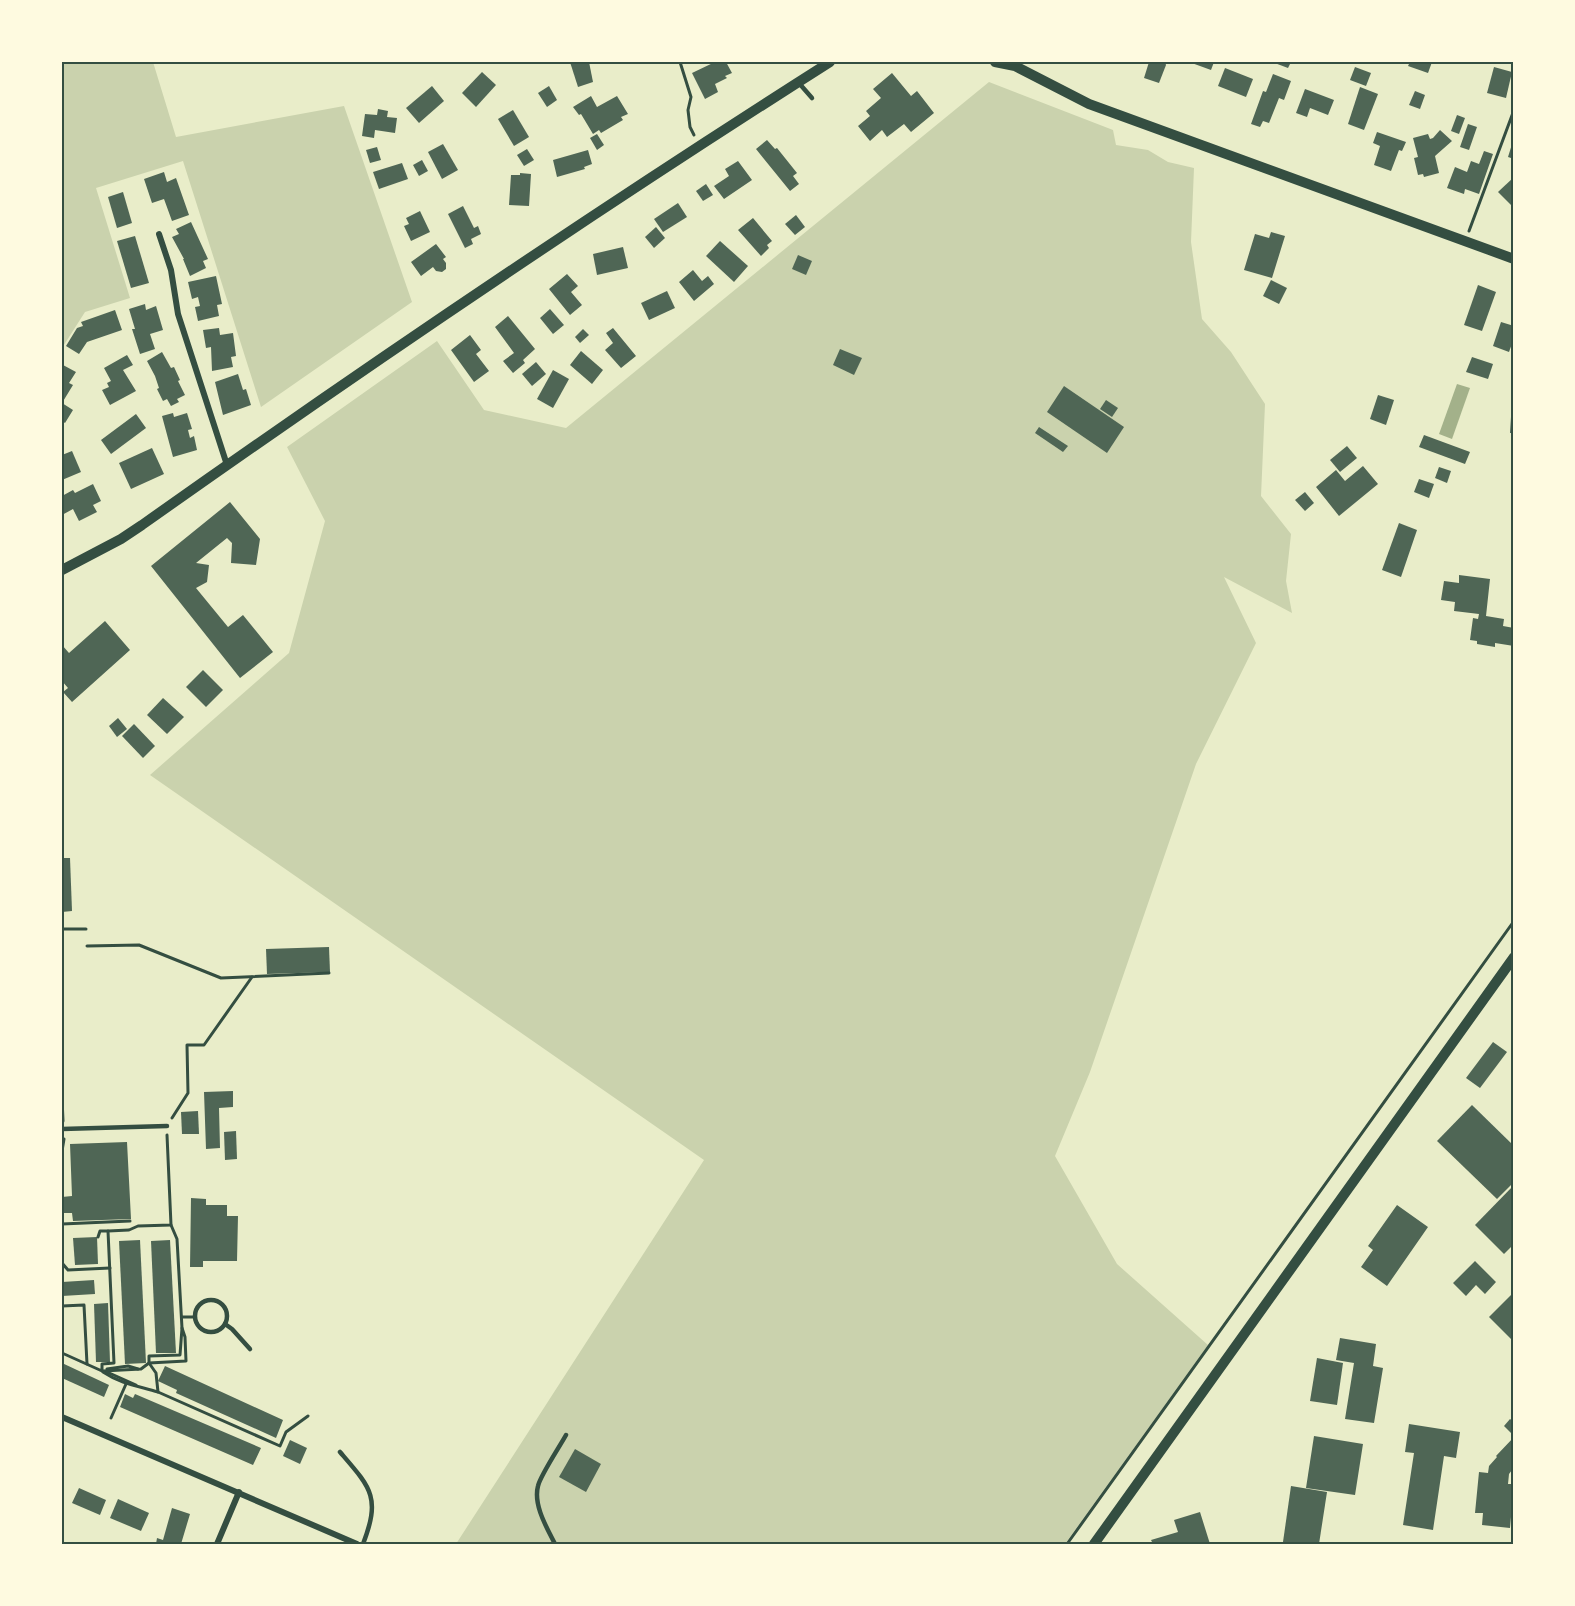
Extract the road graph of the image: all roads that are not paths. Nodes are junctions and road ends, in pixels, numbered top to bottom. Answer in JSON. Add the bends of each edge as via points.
{"nodes":[{"id":1,"x":830,"y":62,"type":"edge"},
{"id":2,"x":995,"y":62,"type":"edge"},
{"id":3,"x":1012,"y":64,"type":"edge"},
{"id":4,"x":798,"y":82,"type":"junction"},
{"id":5,"x":812,"y":98,"type":"dead end"},
{"id":6,"x":159,"y":234,"type":"dead end"},
{"id":7,"x":1514,"y":259,"type":"edge"},
{"id":8,"x":227,"y":465,"type":"junction"},
{"id":9,"x":62,"y":570,"type":"edge"},
{"id":10,"x":1511,"y":965,"type":"edge"},
{"id":11,"x":167,"y":1126,"type":"road end"},
{"id":12,"x":63,"y":1129,"type":"edge"},
{"id":13,"x":225,"y":1324,"type":"junction"},
{"id":14,"x":250,"y":1349,"type":"dead end"},
{"id":15,"x":62,"y":1417,"type":"edge"},
{"id":16,"x":566,"y":1435,"type":"dead end"},
{"id":17,"x":340,"y":1452,"type":"dead end"},
{"id":18,"x":239,"y":1492,"type":"junction"},
{"id":19,"x":217,"y":1545,"type":"edge"},
{"id":20,"x":357,"y":1545,"type":"edge"},
{"id":21,"x":363,"y":1545,"type":"edge"},
{"id":22,"x":555,"y":1545,"type":"edge"},
{"id":23,"x":1094,"y":1545,"type":"edge"}],
"edges":[{"from":1,"to":4,"type":"street"},
{"from":2,"to":3,"type":"street"},
{"from":3,"to":7,"type":"street","via":[[1089,104]]},
{"from":4,"to":5,"type":"lane"},
{"from":4,"to":8,"type":"street","via":[[700,144]]},
{"from":6,"to":8,"type":"street","via":[[171,270],[178,314]]},
{"from":8,"to":9,"type":"street","via":[[121,539]]},
{"from":10,"to":23,"type":"street"},
{"from":11,"to":12,"type":"lane"},
{"from":13,"to":13,"type":"lane","via":[[227,1314],[218,1302],[207,1301],[198,1306],[198,1326],[207,1332],[217,1331]]},
{"from":13,"to":14,"type":"lane"},
{"from":15,"to":18,"type":"street"},
{"from":16,"to":22,"type":"lane","via":[[538,1486],[543,1522]]},
{"from":17,"to":21,"type":"lane","via":[[371,1491],[372,1519]]},
{"from":18,"to":19,"type":"street"},
{"from":18,"to":20,"type":"street"}]}
